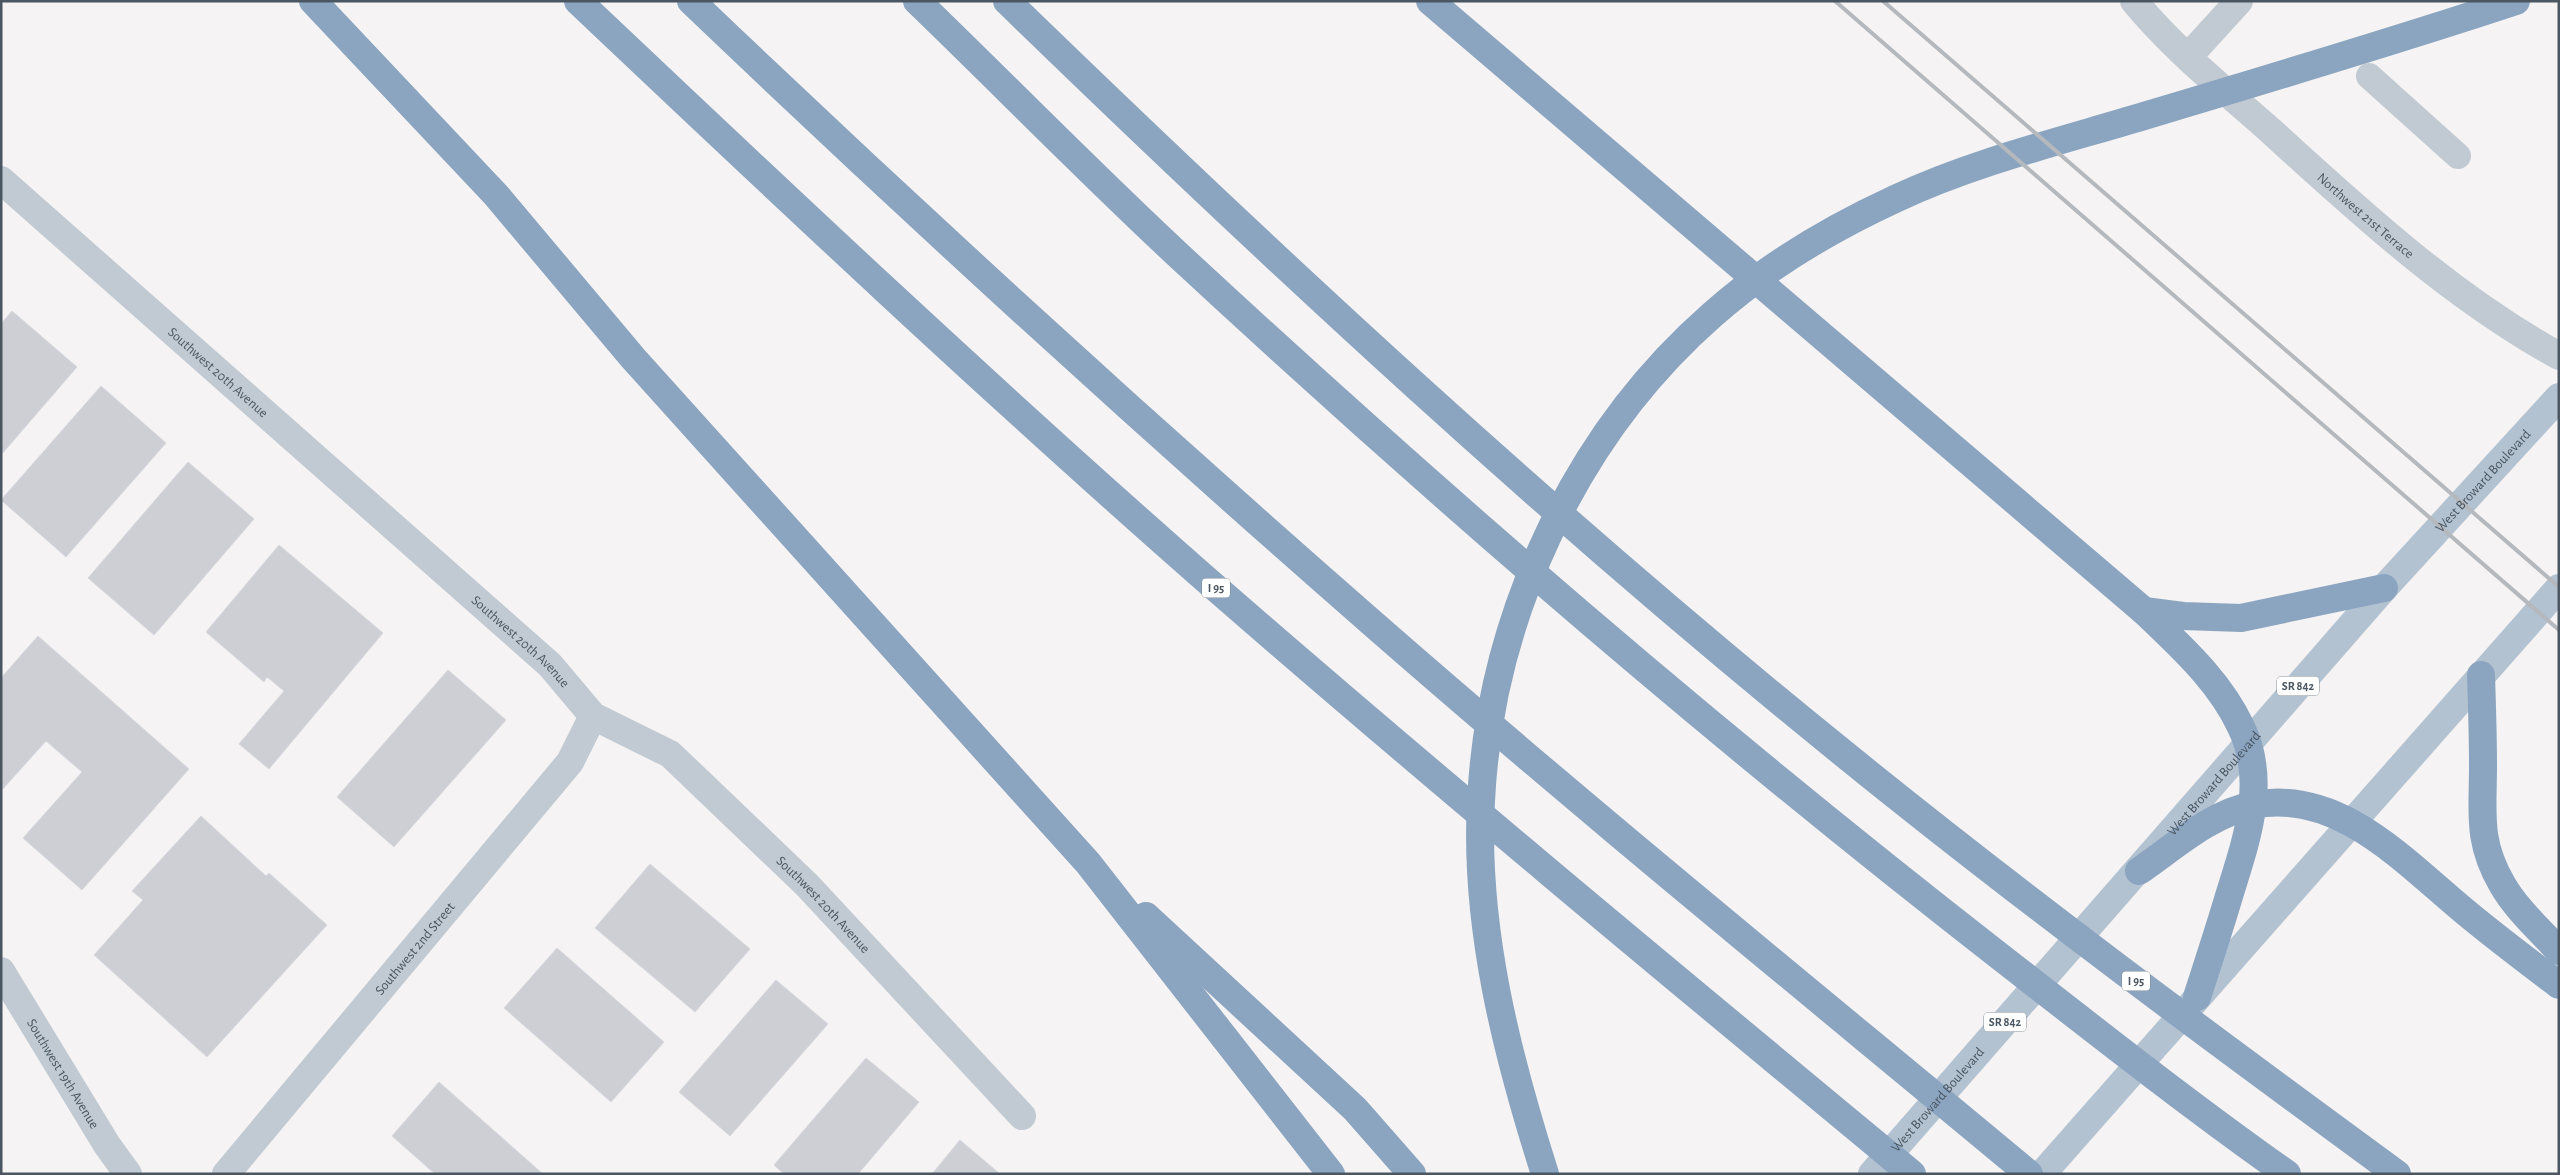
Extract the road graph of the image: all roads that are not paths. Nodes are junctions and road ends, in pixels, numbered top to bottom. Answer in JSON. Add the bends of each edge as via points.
{"nodes":[{"id":1,"x":313,"y":1,"type":"edge"},
{"id":2,"x":578,"y":1,"type":"edge"},
{"id":3,"x":690,"y":1,"type":"edge"},
{"id":4,"x":918,"y":1,"type":"edge"},
{"id":5,"x":1006,"y":1,"type":"edge"},
{"id":6,"x":1430,"y":1,"type":"edge"},
{"id":7,"x":2134,"y":1,"type":"edge"},
{"id":8,"x":2239,"y":1,"type":"edge"},
{"id":9,"x":2516,"y":1,"type":"edge"},
{"id":10,"x":2188,"y":57,"type":"junction"},
{"id":11,"x":2369,"y":76,"type":"dead end"},
{"id":12,"x":2458,"y":156,"type":"dead end"},
{"id":13,"x":1,"y":180,"type":"edge"},
{"id":14,"x":2559,"y":356,"type":"edge"},
{"id":15,"x":2559,"y":397,"type":"edge"},
{"id":16,"x":2384,"y":588,"type":"junction"},
{"id":17,"x":2559,"y":588,"type":"edge"},
{"id":18,"x":2144,"y":611,"type":"junction"},
{"id":19,"x":2481,"y":675,"type":"junction"},
{"id":20,"x":593,"y":716,"type":"junction"},
{"id":21,"x":2248,"y":743,"type":"junction"},
{"id":22,"x":2250,"y":809,"type":"junction"},
{"id":23,"x":2352,"y":822,"type":"junction"},
{"id":24,"x":1088,"y":863,"type":"junction"},
{"id":25,"x":2139,"y":871,"type":"junction"},
{"id":26,"x":2559,"y":951,"type":"edge"},
{"id":27,"x":1,"y":971,"type":"edge"},
{"id":28,"x":2559,"y":984,"type":"edge"},
{"id":29,"x":2197,"y":997,"type":"junction"},
{"id":30,"x":1022,"y":1116,"type":"dead end"},
{"id":31,"x":128,"y":1174,"type":"edge"},
{"id":32,"x":226,"y":1174,"type":"edge"},
{"id":33,"x":1331,"y":1174,"type":"edge"},
{"id":34,"x":1412,"y":1174,"type":"edge"},
{"id":35,"x":1546,"y":1174,"type":"edge"},
{"id":36,"x":1872,"y":1174,"type":"edge"},
{"id":37,"x":1912,"y":1174,"type":"edge"},
{"id":38,"x":2030,"y":1174,"type":"edge"},
{"id":39,"x":2042,"y":1174,"type":"edge"},
{"id":40,"x":2286,"y":1174,"type":"edge"},
{"id":41,"x":2397,"y":1174,"type":"edge"}],
"edges":[{"from":1,"to":24,"type":"highway","via":[[496,195],[633,358]]},
{"from":2,"to":37,"type":"highway","number":"I 95","via":[[879,283],[1205,579],[1443,783]]},
{"from":3,"to":38,"type":"highway","via":[[1000,290],[1373,624]]},
{"from":4,"to":40,"type":"highway","via":[[1174,252],[1418,474],[1676,696],[1934,905]]},
{"from":5,"to":41,"type":"highway","number":"I 95","via":[[1341,319],[1626,572],[1842,753],[1972,855]]},
{"from":6,"to":18,"type":"highway"},
{"from":7,"to":10,"type":"street","name":"Northwest 21st Terrace"},
{"from":8,"to":10,"type":"street"},
{"from":9,"to":35,"type":"highway","via":[[2378,46],[1972,168],[1899,196],[1818,239],[1743,289],[1711,316],[1648,382],[1584,468],[1541,553],[1506,646],[1494,696],[1486,752],[1481,802],[1481,858],[1491,958],[1511,1059]]},
{"from":10,"to":14,"type":"street","name":"Northwest 21st Terrace","via":[[2401,245],[2485,309]]},
{"from":11,"to":12,"type":"lane"},
{"from":13,"to":20,"type":"street","name":"Southwest 20th Avenue","via":[[550,665]]},
{"from":15,"to":16,"type":"main road","name":"West Broward Boulevard","number":"SR 842"},
{"from":16,"to":18,"type":"highway","via":[[2241,618]]},
{"from":16,"to":21,"type":"main road","name":"West Broward Boulevard","number":"SR 842"},
{"from":17,"to":19,"type":"main road"},
{"from":18,"to":21,"type":"highway","via":[[2211,679],[2233,712]]},
{"from":19,"to":23,"type":"main road"},
{"from":19,"to":26,"type":"highway","via":[[2481,812],[2486,848],[2503,886]]},
{"from":20,"to":30,"type":"street","name":"Southwest 20th Avenue","via":[[670,754],[807,885]]},
{"from":20,"to":32,"type":"street","name":"Southwest 2nd Street","via":[[570,762]]},
{"from":21,"to":22,"type":"highway","via":[[2254,772]]},
{"from":21,"to":25,"type":"main road","name":"West Broward Boulevard","number":"SR 842"},
{"from":22,"to":23,"type":"highway","via":[[2292,804]]},
{"from":22,"to":25,"type":"highway","via":[[2215,820]]},
{"from":22,"to":29,"type":"highway","via":[[2243,853]]},
{"from":23,"to":28,"type":"highway"},
{"from":23,"to":29,"type":"main road"},
{"from":24,"to":33,"type":"highway"},
{"from":24,"to":34,"type":"highway","via":[[1354,1109]]},
{"from":25,"to":36,"type":"main road","name":"West Broward Boulevard","number":"SR 842"},
{"from":27,"to":31,"type":"street","name":"Southwest 19th Avenue"},
{"from":29,"to":39,"type":"main road"}]}
